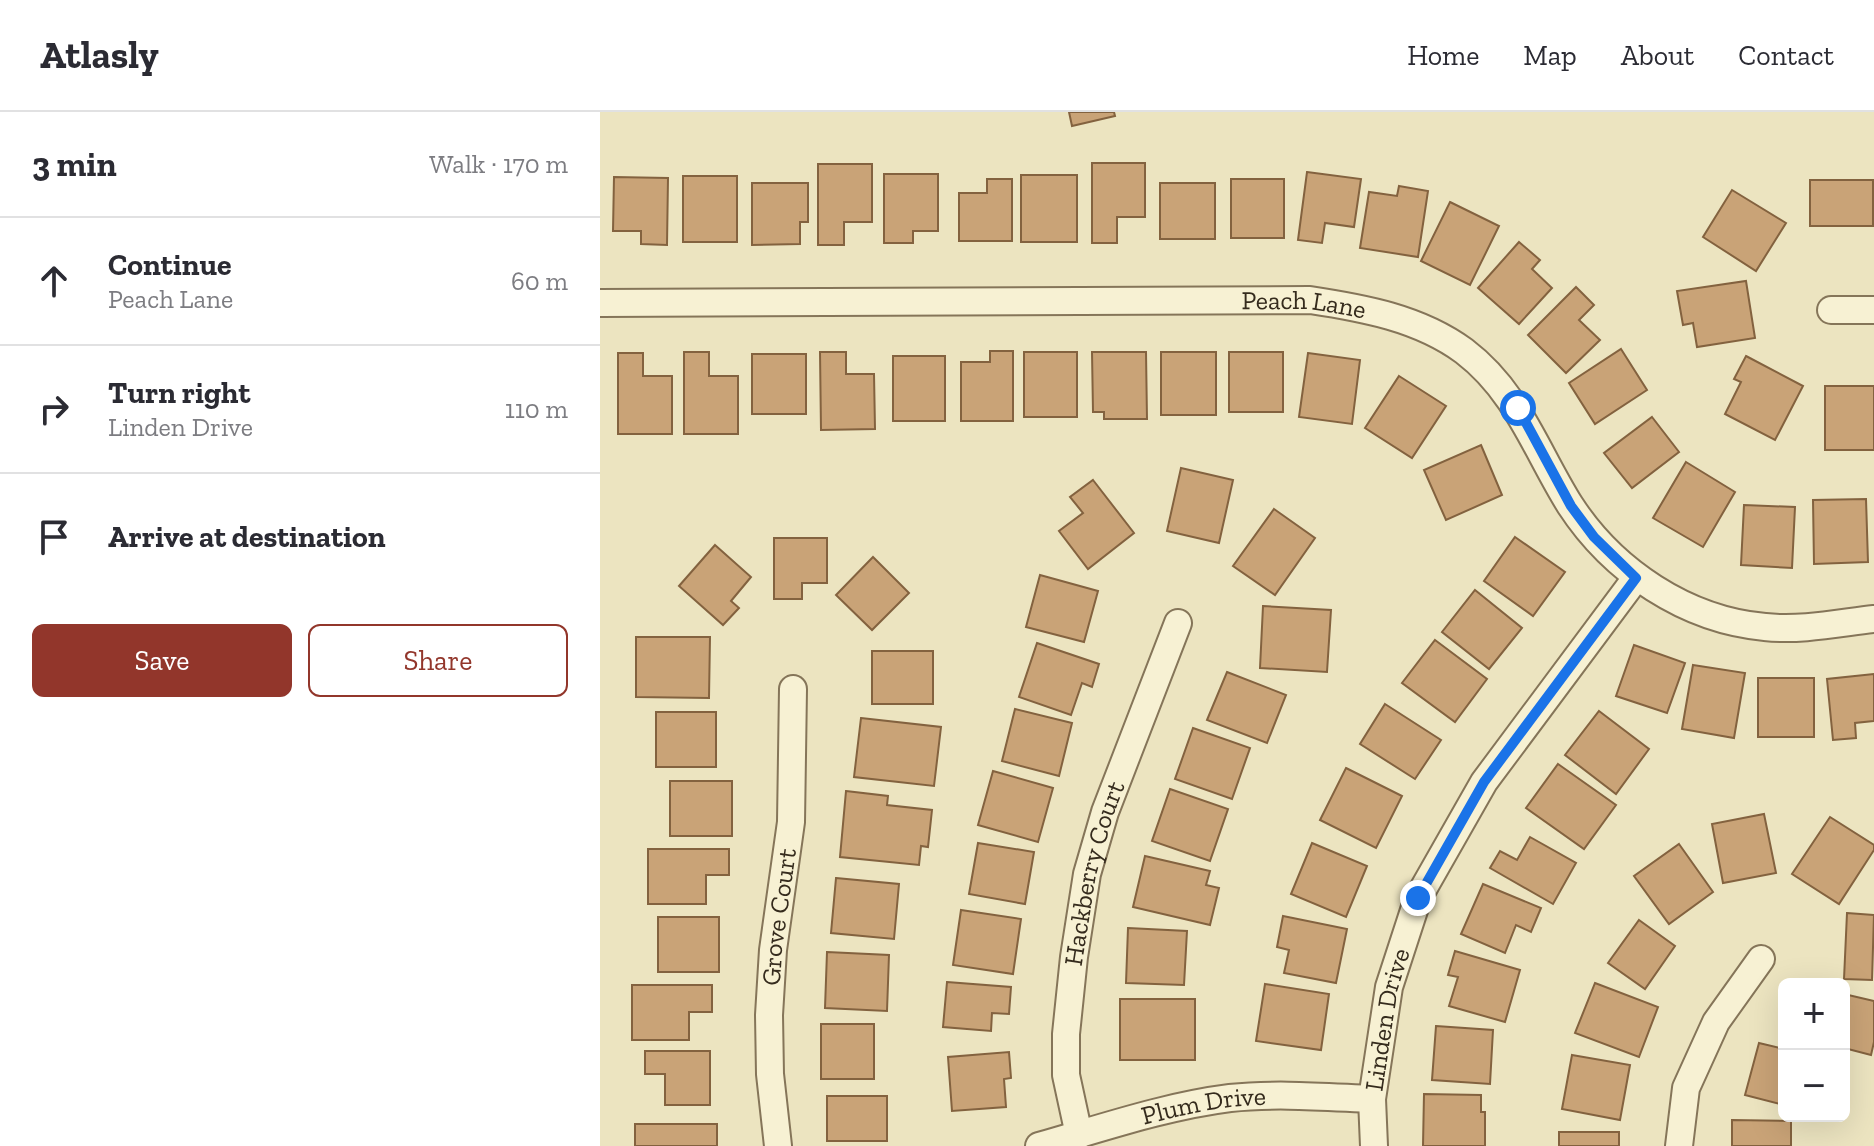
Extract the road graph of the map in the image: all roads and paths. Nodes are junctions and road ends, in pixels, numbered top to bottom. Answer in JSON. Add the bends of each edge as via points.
{"nodes":[{"id":1,"x":600,"y":303,"type":"edge"},
{"id":2,"x":1831,"y":310,"type":"dead end"},
{"id":3,"x":1874,"y":310,"type":"edge"},
{"id":4,"x":1636,"y":578,"type":"junction"},
{"id":5,"x":1874,"y":619,"type":"edge"},
{"id":6,"x":1178,"y":623,"type":"dead end"},
{"id":7,"x":793,"y":689,"type":"dead end"},
{"id":8,"x":1761,"y":959,"type":"dead end"},
{"id":9,"x":1372,"y":1099,"type":"junction"},
{"id":10,"x":1079,"y":1135,"type":"junction"},
{"id":11,"x":778,"y":1146,"type":"edge"},
{"id":12,"x":1039,"y":1146,"type":"edge"},
{"id":13,"x":1374,"y":1146,"type":"edge"},
{"id":14,"x":1679,"y":1146,"type":"edge"}],
"edges":[{"from":1,"to":4,"type":"street","name":"Peach Lane","via":[[1310,300],[1367,309],[1440,338],[1492,377],[1518,408],[1571,506]]},
{"from":2,"to":3,"type":"street"},
{"from":4,"to":5,"type":"street","name":"Peach Lane","via":[[1721,620],[1766,628]]},
{"from":4,"to":9,"type":"street","name":"Linden Drive","via":[[1484,782],[1418,898],[1389,987]]},
{"from":6,"to":10,"type":"street","name":"Hackberry Court","via":[[1105,812],[1087,874],[1066,1034],[1066,1075]]},
{"from":7,"to":11,"type":"street","name":"Grove Court","via":[[791,822],[769,1015]]},
{"from":8,"to":14,"type":"street","via":[[1716,1022],[1686,1088]]},
{"from":9,"to":10,"type":"street","name":"Plum Drive","via":[[1233,1098]]},
{"from":9,"to":13,"type":"street","name":"Linden Drive"},
{"from":10,"to":12,"type":"street","name":"Plum Drive"}]}
